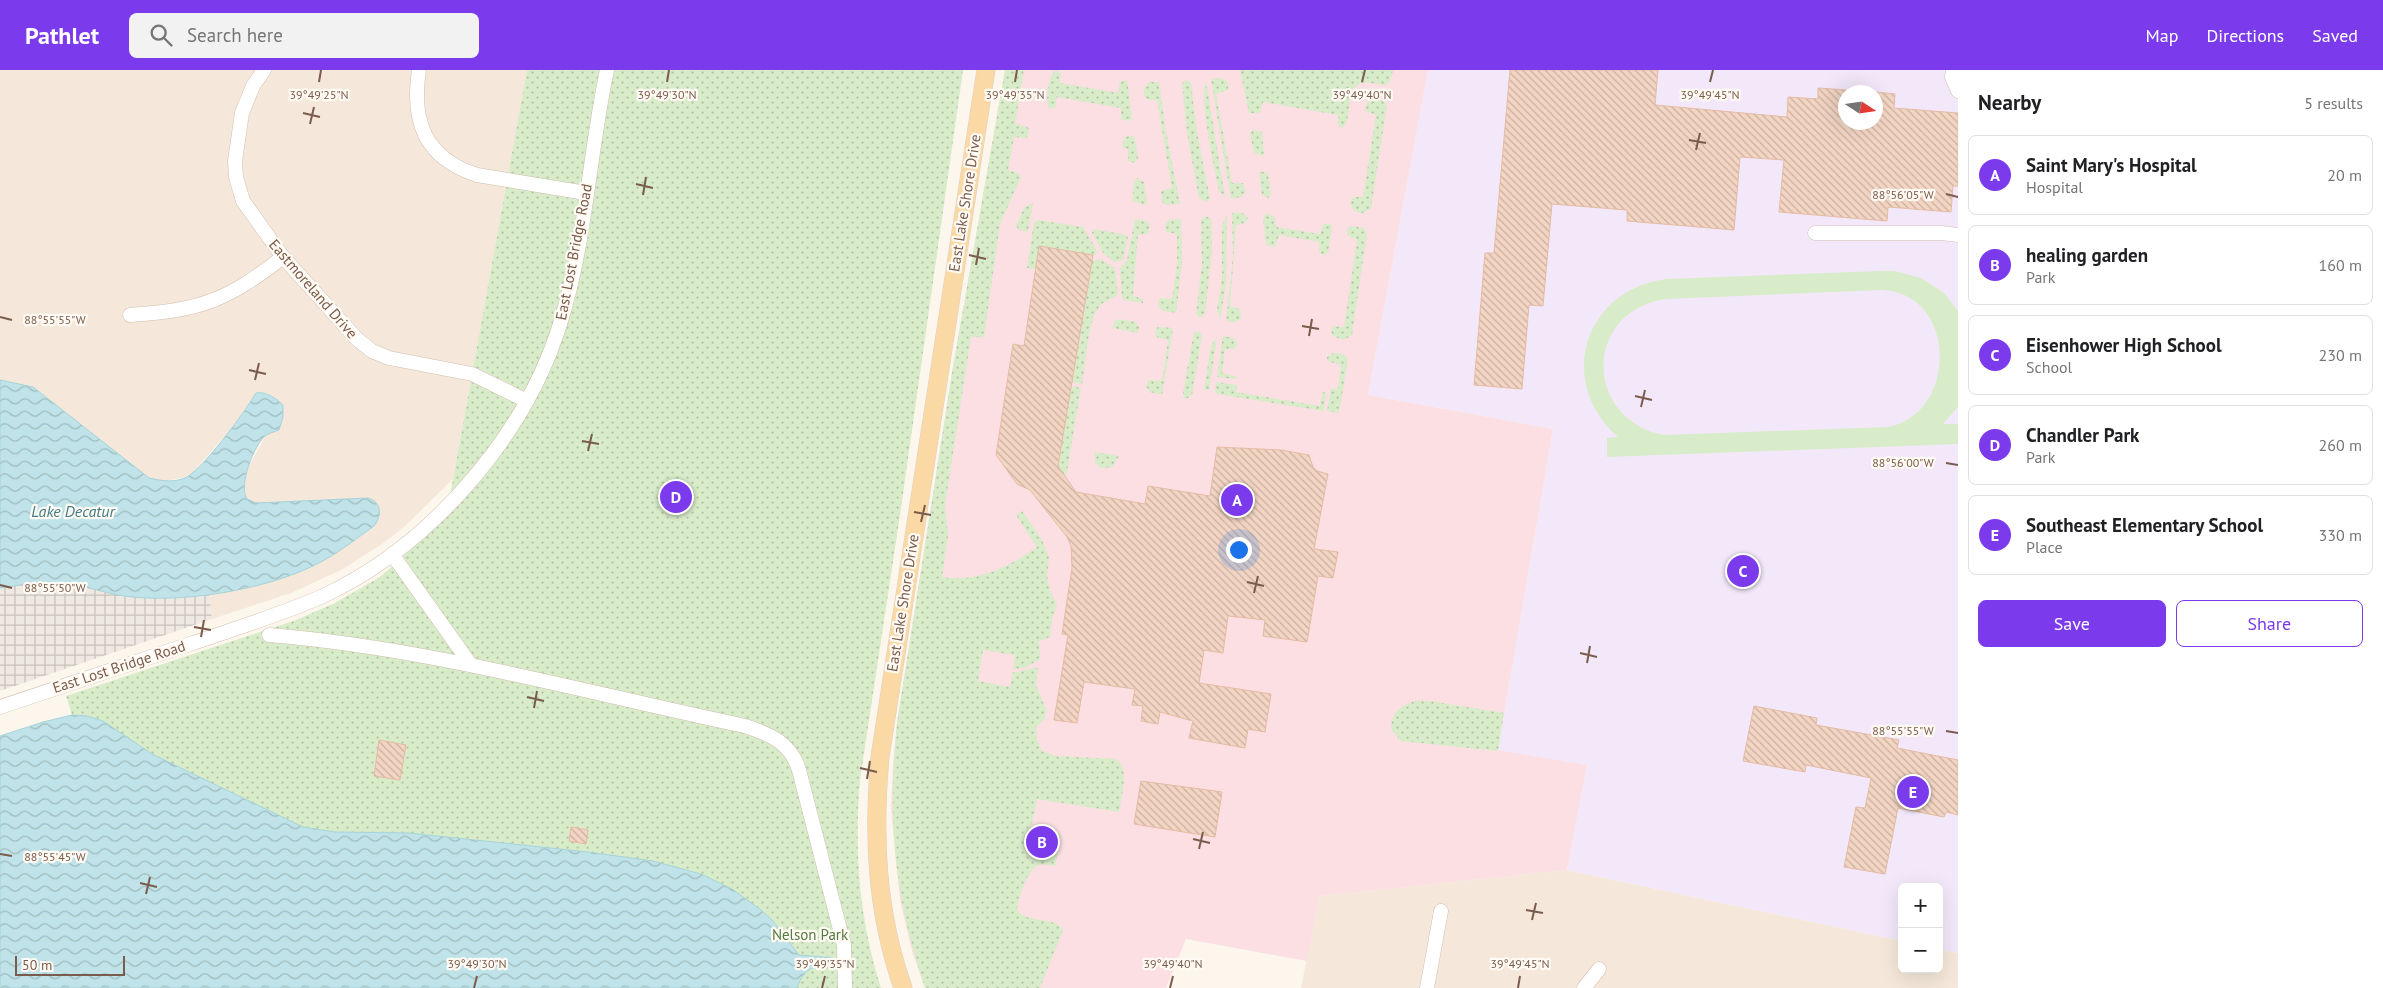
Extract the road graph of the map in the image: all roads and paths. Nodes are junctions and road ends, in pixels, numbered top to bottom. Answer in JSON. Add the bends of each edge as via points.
{"nodes":[{"id":1,"x":264,"y":70,"type":"edge"},
{"id":2,"x":419,"y":70,"type":"edge"},
{"id":3,"x":607,"y":70,"type":"edge"},
{"id":4,"x":986,"y":70,"type":"edge"},
{"id":5,"x":1953,"y":70,"type":"edge"},
{"id":6,"x":1958,"y":91,"type":"edge"},
{"id":7,"x":586,"y":193,"type":"junction"},
{"id":8,"x":1815,"y":233,"type":"dead end"},
{"id":9,"x":1958,"y":236,"type":"edge"},
{"id":10,"x":283,"y":257,"type":"junction"},
{"id":11,"x":130,"y":315,"type":"dead end"},
{"id":12,"x":527,"y":401,"type":"junction"},
{"id":13,"x":392,"y":554,"type":"junction"},
{"id":14,"x":269,"y":636,"type":"dead end"},
{"id":15,"x":471,"y":665,"type":"junction"},
{"id":16,"x":0,"y":707,"type":"edge"},
{"id":17,"x":1440,"y":911,"type":"dead end"},
{"id":18,"x":1599,"y":969,"type":"dead end"},
{"id":19,"x":845,"y":988,"type":"edge"},
{"id":20,"x":903,"y":988,"type":"edge"},
{"id":21,"x":1427,"y":988,"type":"edge"},
{"id":22,"x":1584,"y":988,"type":"edge"}],
"edges":[{"from":1,"to":10,"type":"street","name":"Eastmoreland Drive","via":[[252,86],[242,114],[236,177],[243,201]]},
{"from":2,"to":7,"type":"street","via":[[416,98],[420,124],[427,141],[447,161],[477,175]]},
{"from":3,"to":7,"type":"street","name":"East Lost Bridge Road"},
{"from":4,"to":20,"type":"main road","name":"East Lake Shore Drive","via":[[880,756],[875,810],[877,870],[884,919]]},
{"from":5,"to":6,"type":"street","via":[[1952,77]]},
{"from":7,"to":12,"type":"street","name":"East Lost Bridge Road","via":[[568,299],[549,354]]},
{"from":8,"to":9,"type":"street","via":[[1942,233]]},
{"from":10,"to":11,"type":"street","via":[[237,291],[207,304]]},
{"from":10,"to":12,"type":"street","name":"Eastmoreland Drive","via":[[357,339],[372,351],[390,358],[472,374]]},
{"from":12,"to":13,"type":"street","name":"East Lost Bridge Road","via":[[502,442],[470,480],[431,522]]},
{"from":13,"to":15,"type":"street"},
{"from":13,"to":16,"type":"street","name":"East Lost Bridge Road","via":[[323,596]]},
{"from":14,"to":15,"type":"street","via":[[336,641]]},
{"from":15,"to":19,"type":"street","via":[[744,726],[781,742],[796,759],[800,770],[844,945]]},
{"from":17,"to":21,"type":"street"},
{"from":18,"to":22,"type":"street"}]}
